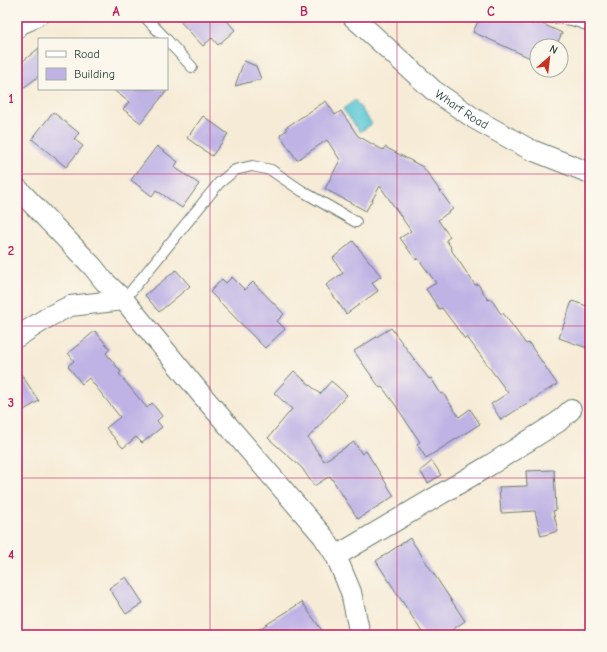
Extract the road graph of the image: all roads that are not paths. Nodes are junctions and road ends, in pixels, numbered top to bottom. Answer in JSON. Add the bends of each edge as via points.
{"nodes":[{"id":1,"x":22,"y":17,"type":"edge"},
{"id":2,"x":44,"y":17,"type":"edge"},
{"id":3,"x":145,"y":17,"type":"edge"},
{"id":4,"x":353,"y":17,"type":"edge"},
{"id":5,"x":545,"y":17,"type":"edge"},
{"id":6,"x":590,"y":26,"type":"edge"},
{"id":7,"x":17,"y":29,"type":"edge"},
{"id":8,"x":166,"y":38,"type":"edge"},
{"id":9,"x":168,"y":40,"type":"edge"},
{"id":10,"x":192,"y":67,"type":"dead end"},
{"id":11,"x":590,"y":173,"type":"edge"},
{"id":12,"x":17,"y":188,"type":"edge"},
{"id":13,"x":356,"y":222,"type":"dead end"},
{"id":14,"x":124,"y":300,"type":"junction"},
{"id":15,"x":17,"y":337,"type":"edge"},
{"id":16,"x":572,"y":410,"type":"dead end"},
{"id":17,"x":336,"y":556,"type":"junction"},
{"id":18,"x":360,"y":635,"type":"edge"}],
"edges":[{"from":1,"to":7,"type":"street"},
{"from":2,"to":7,"type":"lane","via":[[31,25]]},
{"from":3,"to":8,"type":"lane"},
{"from":4,"to":11,"type":"street","name":"Wharf Road","via":[[433,90],[475,119],[529,149]]},
{"from":5,"to":6,"type":"lane","via":[[572,20]]},
{"from":9,"to":10,"type":"lane"},
{"from":12,"to":14,"type":"street","via":[[93,266],[104,282]]},
{"from":13,"to":14,"type":"lane","via":[[271,170],[252,166],[234,170],[219,183]]},
{"from":14,"to":15,"type":"street","via":[[70,306]]},
{"from":14,"to":17,"type":"street","via":[[323,536]]},
{"from":16,"to":17,"type":"street","via":[[558,422],[490,465]]},
{"from":17,"to":18,"type":"street","via":[[351,592]]}]}
